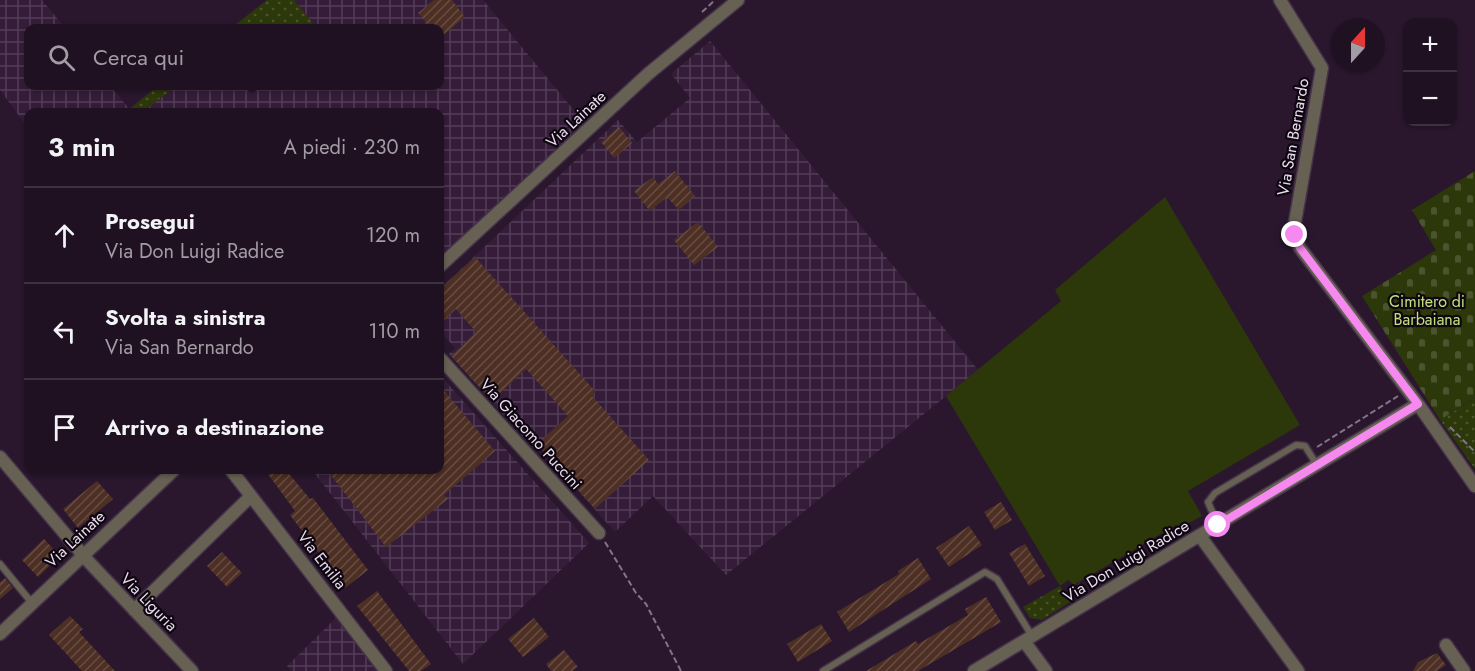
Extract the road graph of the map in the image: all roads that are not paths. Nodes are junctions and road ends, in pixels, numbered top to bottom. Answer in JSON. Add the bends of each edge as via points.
{"nodes":[{"id":1,"x":738,"y":0,"type":"edge"},
{"id":2,"x":1280,"y":0,"type":"edge"},
{"id":3,"x":444,"y":262,"type":"edge"},
{"id":4,"x":444,"y":362,"type":"edge"},
{"id":5,"x":1418,"y":404,"type":"junction"},
{"id":6,"x":0,"y":457,"type":"edge"},
{"id":7,"x":1318,"y":465,"type":"junction"},
{"id":8,"x":166,"y":474,"type":"edge"},
{"id":9,"x":234,"y":474,"type":"edge"},
{"id":10,"x":1475,"y":486,"type":"edge"},
{"id":11,"x":251,"y":496,"type":"junction"},
{"id":12,"x":1218,"y":525,"type":"junction"},
{"id":13,"x":599,"y":533,"type":"road end"},
{"id":14,"x":1200,"y":536,"type":"junction"},
{"id":15,"x":82,"y":555,"type":"junction"},
{"id":16,"x":0,"y":564,"type":"edge"},
{"id":17,"x":32,"y":603,"type":"junction"},
{"id":18,"x":134,"y":610,"type":"junction"},
{"id":19,"x":0,"y":634,"type":"edge"},
{"id":20,"x":1028,"y":638,"type":"junction"},
{"id":21,"x":1446,"y":645,"type":"dead end"},
{"id":22,"x":192,"y":671,"type":"edge"},
{"id":23,"x":386,"y":671,"type":"edge"},
{"id":24,"x":823,"y":671,"type":"edge"},
{"id":25,"x":974,"y":671,"type":"edge"},
{"id":26,"x":1046,"y":671,"type":"edge"},
{"id":27,"x":1298,"y":671,"type":"edge"},
{"id":28,"x":1464,"y":671,"type":"edge"}],
"edges":[{"from":1,"to":3,"type":"street","name":"Via Lainate","via":[[648,74]]},
{"from":2,"to":5,"type":"street","name":"Via San Bernardo","via":[[1322,68],[1295,235],[1300,248]]},
{"from":4,"to":13,"type":"street","name":"Via Giacomo Puccini"},
{"from":5,"to":7,"type":"street","name":"Via Don Luigi Radice"},
{"from":5,"to":10,"type":"street","name":"Via San Bernardo"},
{"from":6,"to":15,"type":"street","name":"Via Liguria"},
{"from":7,"to":12,"type":"street","name":"Via Don Luigi Radice"},
{"from":7,"to":12,"type":"lane","via":[[1305,446],[1296,445],[1215,493],[1208,502]]},
{"from":8,"to":15,"type":"street","name":"Via Lainate"},
{"from":9,"to":11,"type":"street","name":"Via Emilia"},
{"from":11,"to":18,"type":"street"},
{"from":11,"to":23,"type":"street","name":"Via Emilia"},
{"from":12,"to":14,"type":"street","name":"Via Don Luigi Radice"},
{"from":14,"to":20,"type":"street","name":"Via Don Luigi Radice"},
{"from":14,"to":27,"type":"street"},
{"from":15,"to":17,"type":"street","name":"Via Lainate"},
{"from":15,"to":18,"type":"street","name":"Via Liguria"},
{"from":16,"to":17,"type":"lane"},
{"from":17,"to":19,"type":"street","name":"Via Lainate"},
{"from":18,"to":22,"type":"street","name":"Via Liguria"},
{"from":20,"to":24,"type":"lane","via":[[998,579],[985,572]]},
{"from":20,"to":25,"type":"street","name":"Via Don Luigi Radice"},
{"from":20,"to":26,"type":"street"},
{"from":21,"to":28,"type":"street"}]}
